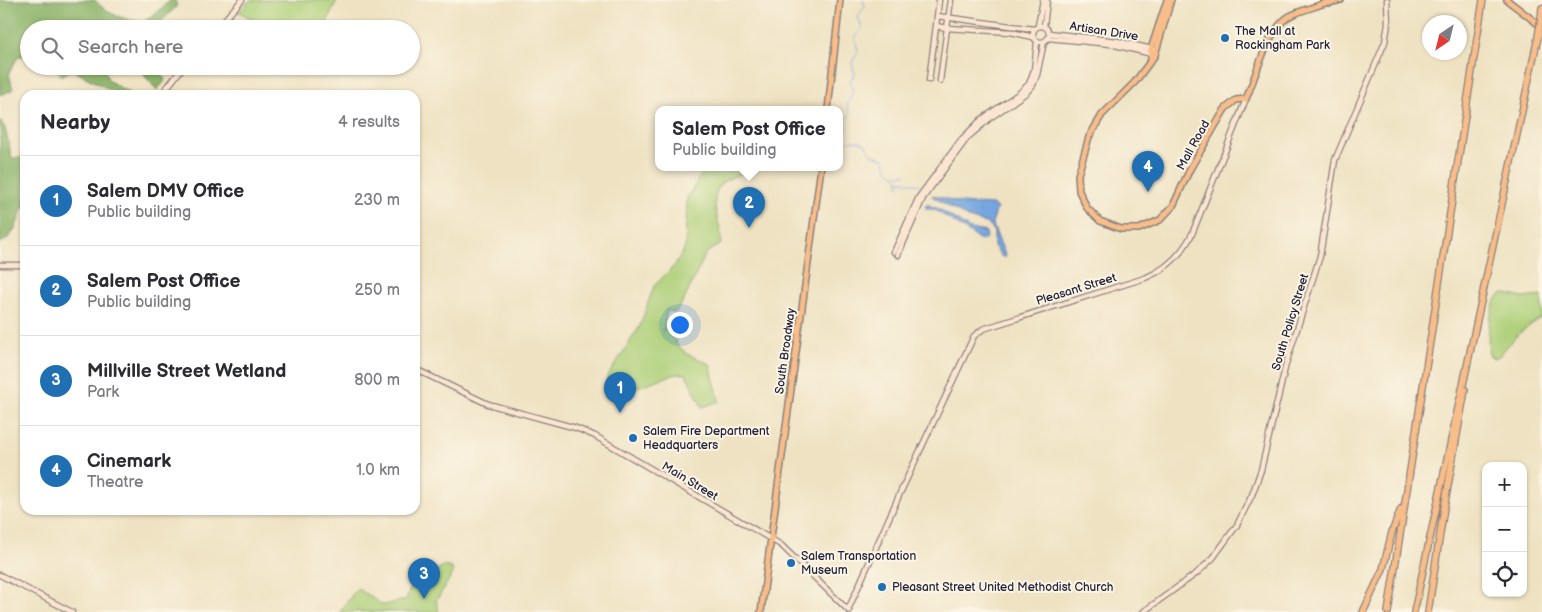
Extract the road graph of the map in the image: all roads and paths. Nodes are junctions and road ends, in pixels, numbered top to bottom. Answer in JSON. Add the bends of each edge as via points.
{"nodes":[{"id":1,"x":242,"y":0,"type":"edge"},
{"id":2,"x":840,"y":0,"type":"edge"},
{"id":3,"x":939,"y":0,"type":"edge"},
{"id":4,"x":951,"y":0,"type":"edge"},
{"id":5,"x":1043,"y":0,"type":"edge"},
{"id":6,"x":1047,"y":0,"type":"edge"},
{"id":7,"x":1167,"y":0,"type":"edge"},
{"id":8,"x":1171,"y":0,"type":"edge"},
{"id":9,"x":1332,"y":0,"type":"edge"},
{"id":10,"x":1341,"y":0,"type":"edge"},
{"id":11,"x":1387,"y":0,"type":"edge"},
{"id":12,"x":1483,"y":0,"type":"edge"},
{"id":13,"x":1507,"y":0,"type":"edge"},
{"id":14,"x":1326,"y":3,"type":"junction"},
{"id":15,"x":1542,"y":8,"type":"edge"},
{"id":16,"x":937,"y":16,"type":"junction"},
{"id":17,"x":949,"y":18,"type":"junction"},
{"id":18,"x":1541,"y":18,"type":"edge"},
{"id":19,"x":224,"y":20,"type":"edge"},
{"id":20,"x":936,"y":26,"type":"junction"},
{"id":21,"x":1039,"y":27,"type":"junction"},
{"id":22,"x":1542,"y":27,"type":"edge"},
{"id":23,"x":947,"y":28,"type":"junction"},
{"id":24,"x":1049,"y":33,"type":"junction"},
{"id":25,"x":1033,"y":36,"type":"junction"},
{"id":26,"x":1046,"y":40,"type":"junction"},
{"id":27,"x":1037,"y":42,"type":"junction"},
{"id":28,"x":1153,"y":53,"type":"junction"},
{"id":29,"x":177,"y":75,"type":"edge"},
{"id":30,"x":929,"y":80,"type":"dead end"},
{"id":31,"x":940,"y":81,"type":"dead end"},
{"id":32,"x":165,"y":90,"type":"edge"},
{"id":33,"x":1246,"y":99,"type":"junction"},
{"id":34,"x":828,"y":106,"type":"edge"},
{"id":35,"x":820,"y":171,"type":"edge"},
{"id":36,"x":0,"y":265,"type":"edge"},
{"id":37,"x":20,"y":265,"type":"edge"},
{"id":38,"x":1475,"y":331,"type":"junction"},
{"id":39,"x":420,"y":371,"type":"edge"},
{"id":40,"x":1405,"y":498,"type":"junction"},
{"id":41,"x":771,"y":539,"type":"junction"},
{"id":42,"x":0,"y":575,"type":"edge"},
{"id":43,"x":849,"y":611,"type":"edge"},
{"id":44,"x":72,"y":612,"type":"edge"},
{"id":45,"x":760,"y":612,"type":"edge"},
{"id":46,"x":1143,"y":612,"type":"edge"},
{"id":47,"x":1362,"y":612,"type":"edge"},
{"id":48,"x":1388,"y":612,"type":"edge"},
{"id":49,"x":1414,"y":612,"type":"edge"},
{"id":50,"x":1430,"y":612,"type":"edge"}],
"edges":[{"from":1,"to":19,"type":"main road"},
{"from":2,"to":34,"type":"main road"},
{"from":3,"to":16,"type":"main road"},
{"from":4,"to":17,"type":"main road"},
{"from":5,"to":21,"type":"main road"},
{"from":6,"to":21,"type":"main road"},
{"from":7,"to":28,"type":"main road","name":"Mall Road"},
{"from":8,"to":28,"type":"main road","name":"Mall Road"},
{"from":9,"to":14,"type":"main road","name":"Pleasant Street"},
{"from":10,"to":14,"type":"main road","name":"Pleasant Street"},
{"from":11,"to":46,"type":"main road","name":"South Policy Street","via":[[1385,42],[1334,160],[1320,256],[1288,357],[1252,495],[1237,525],[1213,558]]},
{"from":12,"to":40,"type":"highway"},
{"from":13,"to":22,"type":"main road"},
{"from":14,"to":33,"type":"main road","name":"Pleasant Street","via":[[1295,13],[1279,25]]},
{"from":15,"to":18,"type":"highway"},
{"from":16,"to":17,"type":"main road"},
{"from":16,"to":20,"type":"main road"},
{"from":17,"to":21,"type":"main road"},
{"from":17,"to":23,"type":"main road"},
{"from":18,"to":38,"type":"highway","bridge":true},
{"from":20,"to":23,"type":"main road"},
{"from":20,"to":30,"type":"main road"},
{"from":21,"to":24,"type":"main road"},
{"from":21,"to":25,"type":"main road"},
{"from":23,"to":25,"type":"main road"},
{"from":23,"to":31,"type":"main road"},
{"from":24,"to":26,"type":"main road"},
{"from":24,"to":28,"type":"main road","name":"Artisan Drive","via":[[1117,40]]},
{"from":25,"to":27,"type":"main road"},
{"from":26,"to":27,"type":"main road","name":"Artisan Drive"},
{"from":26,"to":27,"type":"main road","via":[[1033,85],[968,138],[923,198],[896,254],[918,197],[961,140],[982,119],[1029,84]]},
{"from":26,"to":28,"type":"main road","name":"Artisan Drive","via":[[1111,44]]},
{"from":28,"to":33,"type":"main road","name":"Mall Road","via":[[1140,76],[1098,120],[1079,166],[1082,200],[1093,215],[1108,225],[1135,230],[1164,217],[1225,109],[1236,100]]},
{"from":29,"to":32,"type":"main road"},
{"from":33,"to":43,"type":"main road","name":"Pleasant Street","via":[[1192,234],[1165,268],[1138,280],[983,330],[974,336]]},
{"from":35,"to":41,"type":"main road","name":"South Broadway"},
{"from":36,"to":37,"type":"main road"},
{"from":38,"to":49,"type":"highway"},
{"from":38,"to":50,"type":"highway","via":[[1442,516]]},
{"from":39,"to":41,"type":"main road","name":"Main Street","via":[[488,404],[588,433]]},
{"from":40,"to":47,"type":"highway","via":[[1382,569]]},
{"from":40,"to":48,"type":"highway"},
{"from":41,"to":43,"type":"main road","name":"Main Street","via":[[796,557]]},
{"from":41,"to":45,"type":"main road","name":"South Broadway"},
{"from":42,"to":44,"type":"main road"}]}
